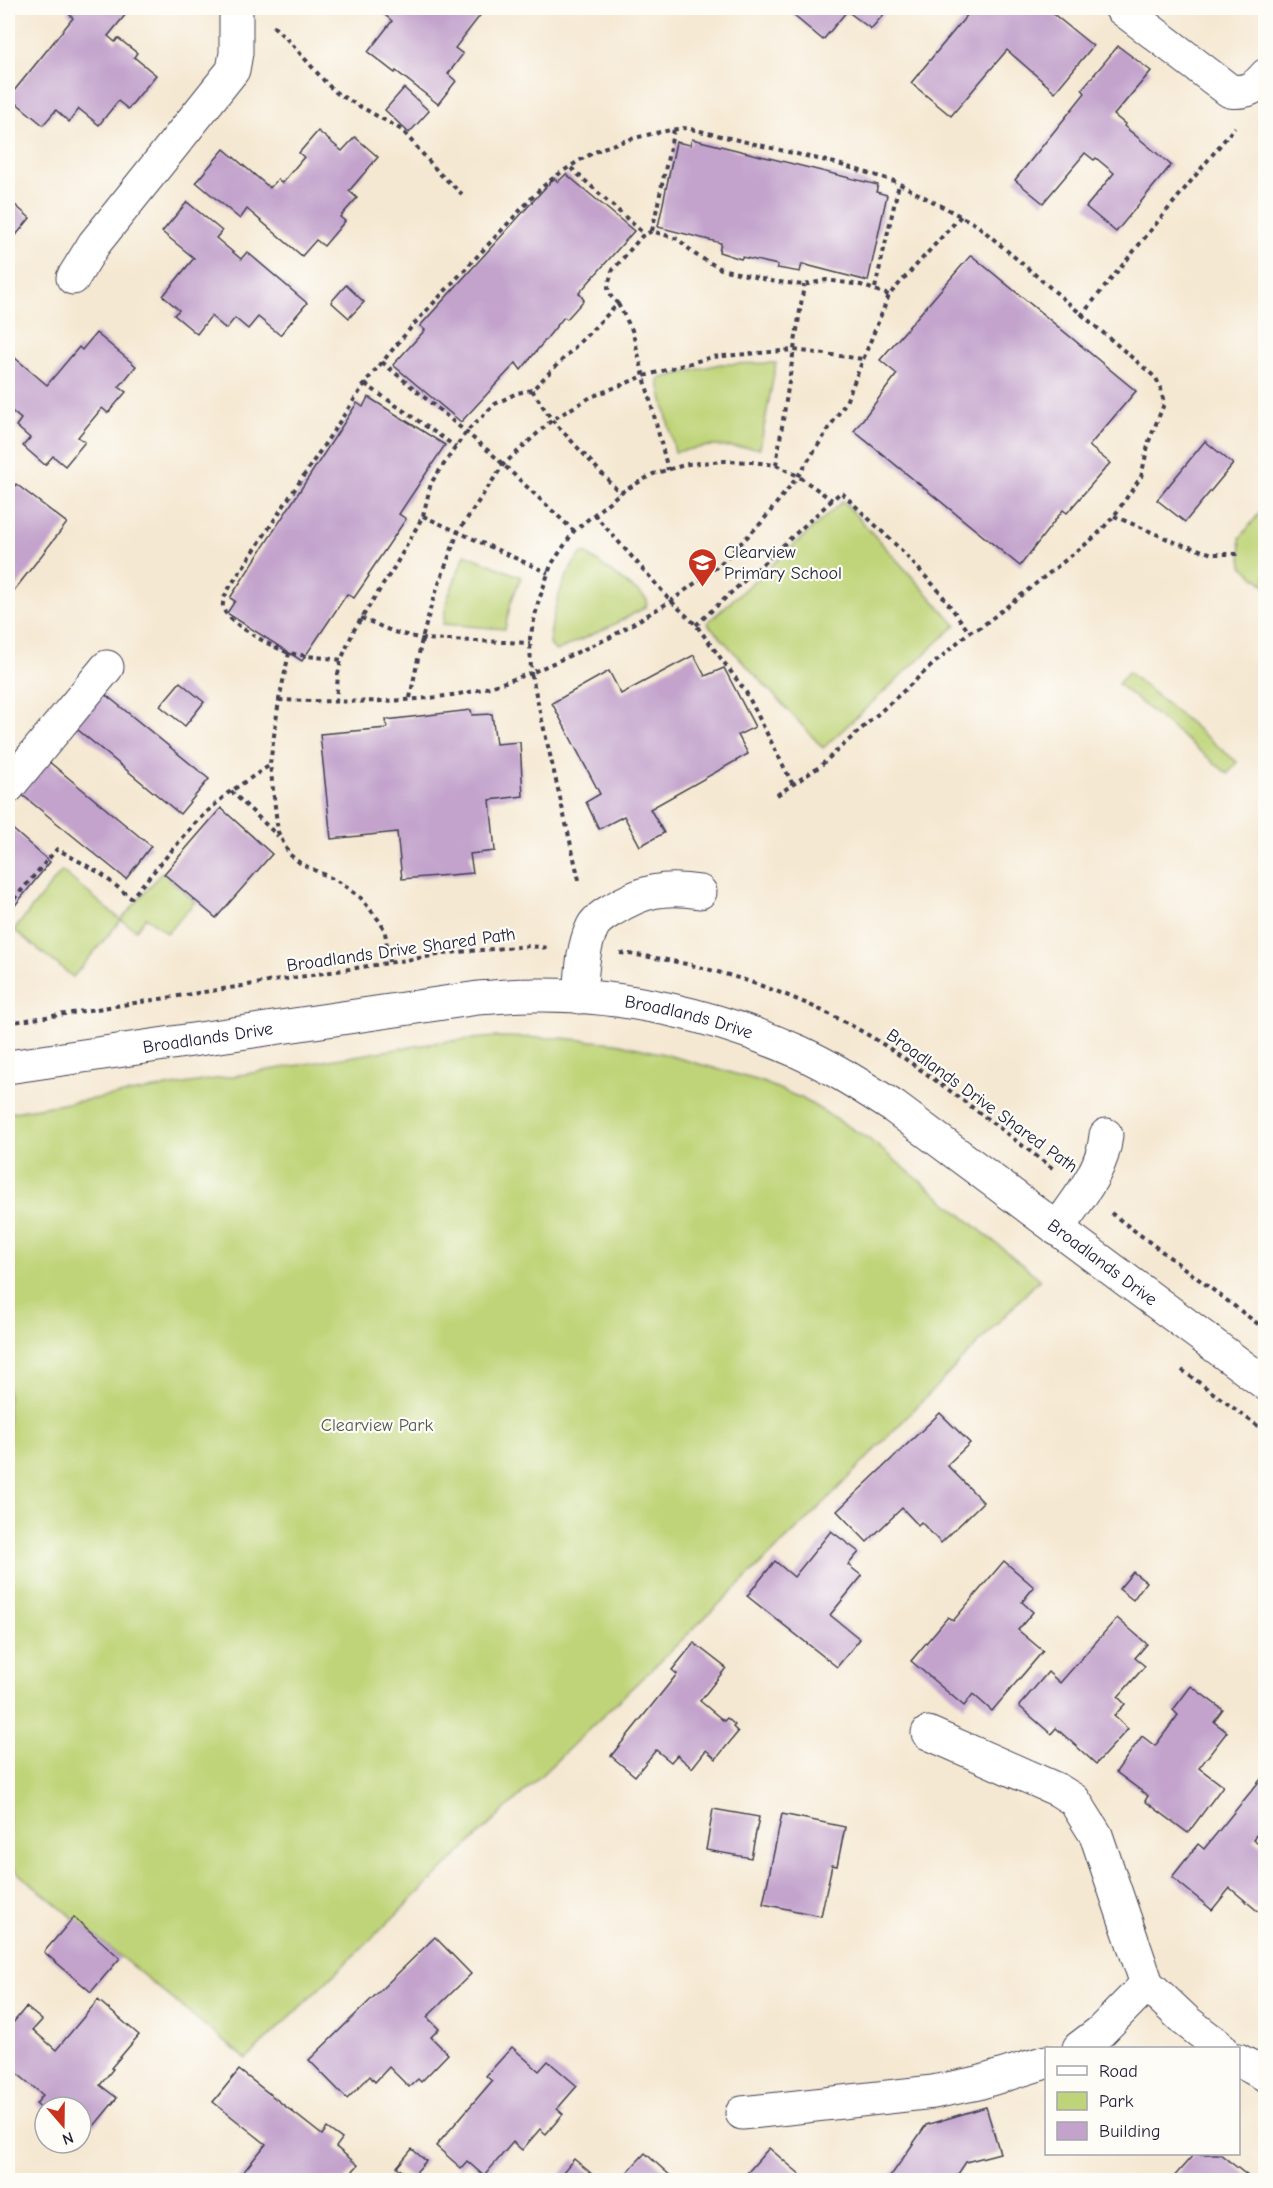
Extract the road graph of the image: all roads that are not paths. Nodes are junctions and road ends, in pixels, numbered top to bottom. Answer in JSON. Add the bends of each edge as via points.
{"nodes":[{"id":1,"x":236,"y":8,"type":"edge"},
{"id":2,"x":1121,"y":8,"type":"edge"},
{"id":3,"x":1256,"y":84,"type":"edge"},
{"id":4,"x":73,"y":278,"type":"dead end"},
{"id":5,"x":108,"y":667,"type":"dead end"},
{"id":6,"x":8,"y":788,"type":"edge"},
{"id":7,"x":700,"y":892,"type":"dead end"},
{"id":8,"x":580,"y":997,"type":"junction"},
{"id":9,"x":8,"y":1067,"type":"edge"},
{"id":10,"x":1107,"y":1135,"type":"dead end"},
{"id":11,"x":1057,"y":1228,"type":"junction"},
{"id":12,"x":1266,"y":1384,"type":"edge"},
{"id":13,"x":928,"y":1733,"type":"dead end"},
{"id":14,"x":1147,"y":1984,"type":"junction"},
{"id":15,"x":1081,"y":2047,"type":"edge"},
{"id":16,"x":1218,"y":2047,"type":"edge"},
{"id":17,"x":1240,"y":2061,"type":"edge"},
{"id":18,"x":1045,"y":2063,"type":"edge"},
{"id":19,"x":1266,"y":2075,"type":"edge"},
{"id":20,"x":742,"y":2114,"type":"dead end"}],
"edges":[{"from":1,"to":4,"type":"street","via":[[233,70],[94,244]]},
{"from":2,"to":3,"type":"street","via":[[1230,91]]},
{"from":5,"to":6,"type":"street"},
{"from":7,"to":8,"type":"street","via":[[677,888],[653,891],[631,898],[605,914],[593,926],[584,951]]},
{"from":8,"to":9,"type":"street","name":"Broadlands Drive","via":[[533,994],[478,998]]},
{"from":8,"to":11,"type":"street","name":"Broadlands Drive","via":[[694,1015],[800,1053],[894,1107]]},
{"from":10,"to":11,"type":"street","via":[[1099,1165]]},
{"from":11,"to":12,"type":"street","name":"Broadlands Drive"},
{"from":13,"to":14,"type":"street","via":[[1074,1800],[1096,1835]]},
{"from":14,"to":15,"type":"street"},
{"from":14,"to":16,"type":"street"},
{"from":17,"to":19,"type":"street"},
{"from":18,"to":20,"type":"street","via":[[933,2092]]}]}
